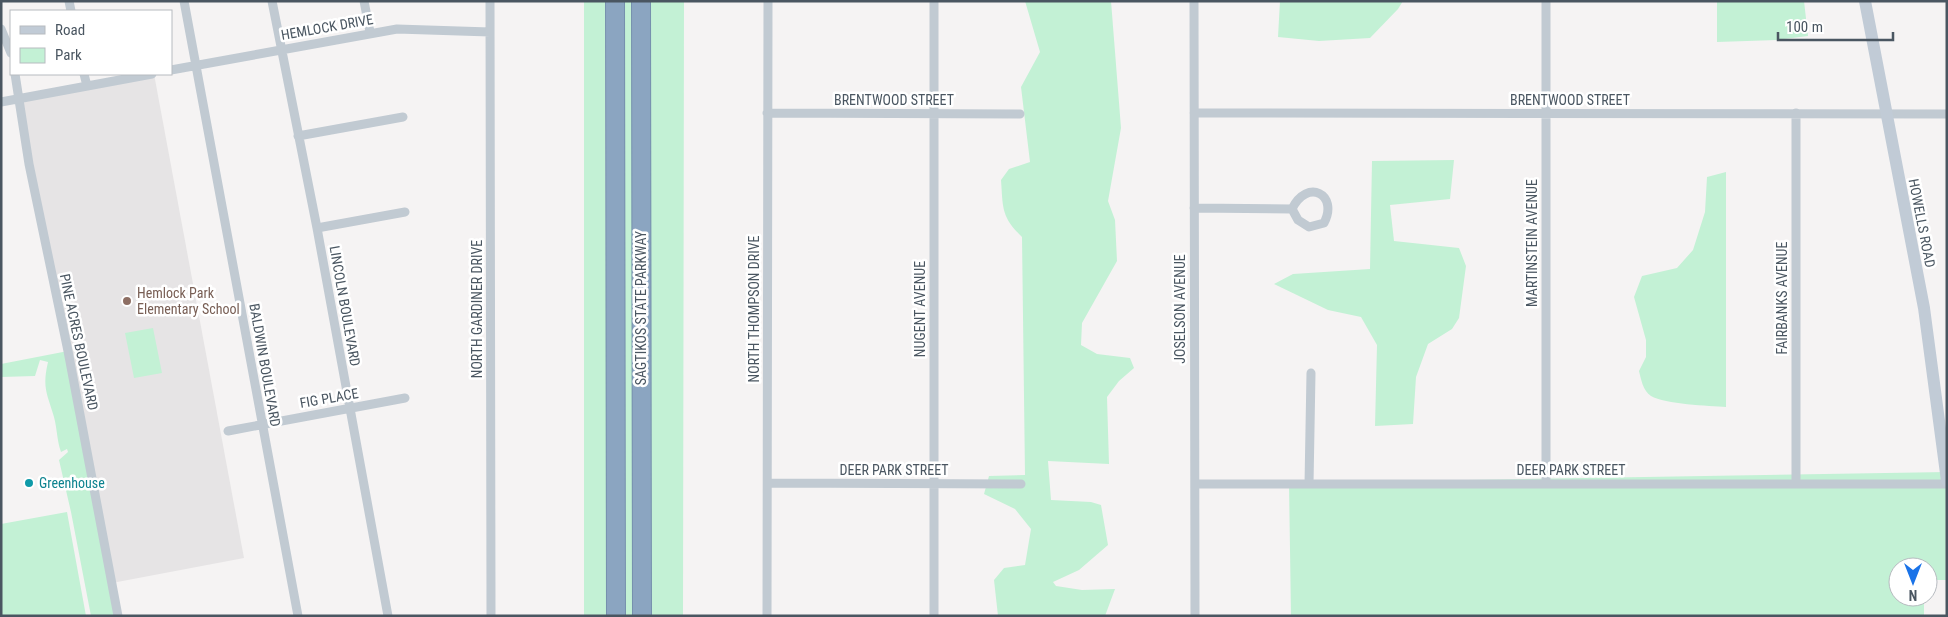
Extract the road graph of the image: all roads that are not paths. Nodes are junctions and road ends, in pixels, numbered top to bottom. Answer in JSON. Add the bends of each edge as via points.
{"nodes":[{"id":1,"x":184,"y":1,"type":"edge"},
{"id":2,"x":272,"y":1,"type":"edge"},
{"id":3,"x":364,"y":1,"type":"edge"},
{"id":4,"x":490,"y":1,"type":"edge"},
{"id":5,"x":615,"y":1,"type":"edge"},
{"id":6,"x":641,"y":1,"type":"edge"},
{"id":7,"x":768,"y":1,"type":"edge"},
{"id":8,"x":934,"y":1,"type":"edge"},
{"id":9,"x":1194,"y":1,"type":"edge"},
{"id":10,"x":1546,"y":1,"type":"edge"},
{"id":11,"x":1865,"y":1,"type":"edge"},
{"id":12,"x":1,"y":29,"type":"edge"},
{"id":13,"x":370,"y":32,"type":"junction"},
{"id":14,"x":490,"y":32,"type":"junction"},
{"id":15,"x":281,"y":49,"type":"junction"},
{"id":16,"x":10,"y":51,"type":"edge"},
{"id":17,"x":196,"y":65,"type":"junction"},
{"id":18,"x":172,"y":70,"type":"edge"},
{"id":19,"x":16,"y":75,"type":"edge"},
{"id":20,"x":84,"y":75,"type":"edge"},
{"id":21,"x":146,"y":75,"type":"edge"},
{"id":22,"x":86,"y":86,"type":"junction"},
{"id":23,"x":20,"y":98,"type":"junction"},
{"id":24,"x":1,"y":102,"type":"edge"},
{"id":25,"x":767,"y":113,"type":"junction"},
{"id":26,"x":1194,"y":113,"type":"junction"},
{"id":27,"x":1546,"y":113,"type":"junction"},
{"id":28,"x":933,"y":114,"type":"junction"},
{"id":29,"x":1020,"y":114,"type":"dead end"},
{"id":30,"x":1796,"y":114,"type":"junction"},
{"id":31,"x":1886,"y":114,"type":"junction"},
{"id":32,"x":1947,"y":114,"type":"edge"},
{"id":33,"x":403,"y":118,"type":"dead end"},
{"id":34,"x":298,"y":136,"type":"junction"},
{"id":35,"x":1194,"y":208,"type":"junction"},
{"id":36,"x":1292,"y":209,"type":"junction"},
{"id":37,"x":405,"y":212,"type":"dead end"},
{"id":38,"x":316,"y":228,"type":"junction"},
{"id":39,"x":1311,"y":373,"type":"dead end"},
{"id":40,"x":405,"y":398,"type":"dead end"},
{"id":41,"x":350,"y":409,"type":"junction"},
{"id":42,"x":262,"y":424,"type":"junction"},
{"id":43,"x":228,"y":431,"type":"dead end"},
{"id":44,"x":1947,"y":482,"type":"edge"},
{"id":45,"x":768,"y":483,"type":"junction"},
{"id":46,"x":934,"y":483,"type":"junction"},
{"id":47,"x":1796,"y":483,"type":"junction"},
{"id":48,"x":1021,"y":484,"type":"dead end"},
{"id":49,"x":1195,"y":484,"type":"junction"},
{"id":50,"x":1309,"y":484,"type":"junction"},
{"id":51,"x":1546,"y":484,"type":"junction"},
{"id":52,"x":118,"y":616,"type":"edge"},
{"id":53,"x":298,"y":616,"type":"edge"},
{"id":54,"x":388,"y":616,"type":"edge"},
{"id":55,"x":491,"y":616,"type":"edge"},
{"id":56,"x":616,"y":616,"type":"edge"},
{"id":57,"x":642,"y":616,"type":"edge"},
{"id":58,"x":768,"y":616,"type":"edge"},
{"id":59,"x":934,"y":616,"type":"edge"},
{"id":60,"x":1195,"y":616,"type":"edge"}],
"edges":[{"from":1,"to":17,"type":"street","name":"BALDWIN BOULEVARD"},
{"from":2,"to":15,"type":"street","name":"LINCOLN BOULEVARD"},
{"from":3,"to":13,"type":"street"},
{"from":4,"to":14,"type":"street","name":"NORTH GARDINER DRIVE"},
{"from":5,"to":56,"type":"highway","name":"SAGTIKOS STATE PARKWAY"},
{"from":6,"to":57,"type":"highway","name":"SAGTIKOS STATE PARKWAY"},
{"from":7,"to":25,"type":"street","name":"NORTH THOMPSON DRIVE"},
{"from":8,"to":28,"type":"street","name":"NUGENT AVENUE"},
{"from":9,"to":26,"type":"street","name":"JOSELSON AVENUE"},
{"from":10,"to":27,"type":"street","name":"MARTINSTEIN AVENUE"},
{"from":11,"to":31,"type":"street","name":"HOWELLS ROAD"},
{"from":12,"to":16,"type":"street"},
{"from":13,"to":14,"type":"street","name":"HEMLOCK DRIVE","via":[[397,29]]},
{"from":13,"to":15,"type":"street","name":"HEMLOCK DRIVE"},
{"from":14,"to":55,"type":"street","name":"NORTH GARDINER DRIVE"},
{"from":15,"to":17,"type":"street","name":"HEMLOCK DRIVE"},
{"from":15,"to":34,"type":"street","name":"LINCOLN BOULEVARD"},
{"from":17,"to":18,"type":"street","name":"HEMLOCK DRIVE"},
{"from":17,"to":42,"type":"street","name":"BALDWIN BOULEVARD"},
{"from":19,"to":23,"type":"street","name":"PINE ACRES BOULEVARD"},
{"from":20,"to":22,"type":"street"},
{"from":21,"to":22,"type":"street"},
{"from":22,"to":23,"type":"street"},
{"from":23,"to":24,"type":"street"},
{"from":23,"to":52,"type":"street","name":"PINE ACRES BOULEVARD"},
{"from":25,"to":28,"type":"street","name":"BRENTWOOD STREET"},
{"from":25,"to":45,"type":"street","name":"NORTH THOMPSON DRIVE"},
{"from":26,"to":27,"type":"street","name":"BRENTWOOD STREET"},
{"from":26,"to":35,"type":"street","name":"JOSELSON AVENUE"},
{"from":27,"to":30,"type":"street","name":"BRENTWOOD STREET"},
{"from":27,"to":51,"type":"street","name":"MARTINSTEIN AVENUE"},
{"from":28,"to":29,"type":"street","name":"BRENTWOOD STREET"},
{"from":28,"to":46,"type":"street","name":"NUGENT AVENUE"},
{"from":30,"to":31,"type":"street","name":"BRENTWOOD STREET"},
{"from":30,"to":47,"type":"street","name":"FAIRBANKS AVENUE"},
{"from":31,"to":32,"type":"street","name":"BRENTWOOD STREET"},
{"from":31,"to":44,"type":"street","name":"HOWELLS ROAD","via":[[1924,308]]},
{"from":33,"to":34,"type":"street"},
{"from":34,"to":38,"type":"street","name":"LINCOLN BOULEVARD"},
{"from":35,"to":36,"type":"street"},
{"from":35,"to":49,"type":"street","name":"JOSELSON AVENUE"},
{"from":36,"to":36,"type":"street","via":[[1298,220],[1310,227],[1324,223],[1329,210],[1328,203],[1316,192],[1303,194]]},
{"from":37,"to":38,"type":"street"},
{"from":38,"to":41,"type":"street","name":"LINCOLN BOULEVARD"},
{"from":39,"to":50,"type":"street"},
{"from":40,"to":41,"type":"street","name":"FIG PLACE"},
{"from":41,"to":42,"type":"street","name":"FIG PLACE"},
{"from":41,"to":54,"type":"street","name":"LINCOLN BOULEVARD"},
{"from":42,"to":43,"type":"street","name":"FIG PLACE"},
{"from":42,"to":53,"type":"street","name":"BALDWIN BOULEVARD"},
{"from":44,"to":47,"type":"street","name":"DEER PARK STREET"},
{"from":45,"to":46,"type":"street","name":"DEER PARK STREET"},
{"from":45,"to":58,"type":"street","name":"NORTH THOMPSON DRIVE"},
{"from":46,"to":48,"type":"street","name":"DEER PARK STREET"},
{"from":46,"to":59,"type":"street","name":"NUGENT AVENUE"},
{"from":47,"to":51,"type":"street","name":"DEER PARK STREET"},
{"from":49,"to":50,"type":"street","name":"DEER PARK STREET"},
{"from":49,"to":60,"type":"street","name":"JOSELSON AVENUE"},
{"from":50,"to":51,"type":"street","name":"DEER PARK STREET"}]}
